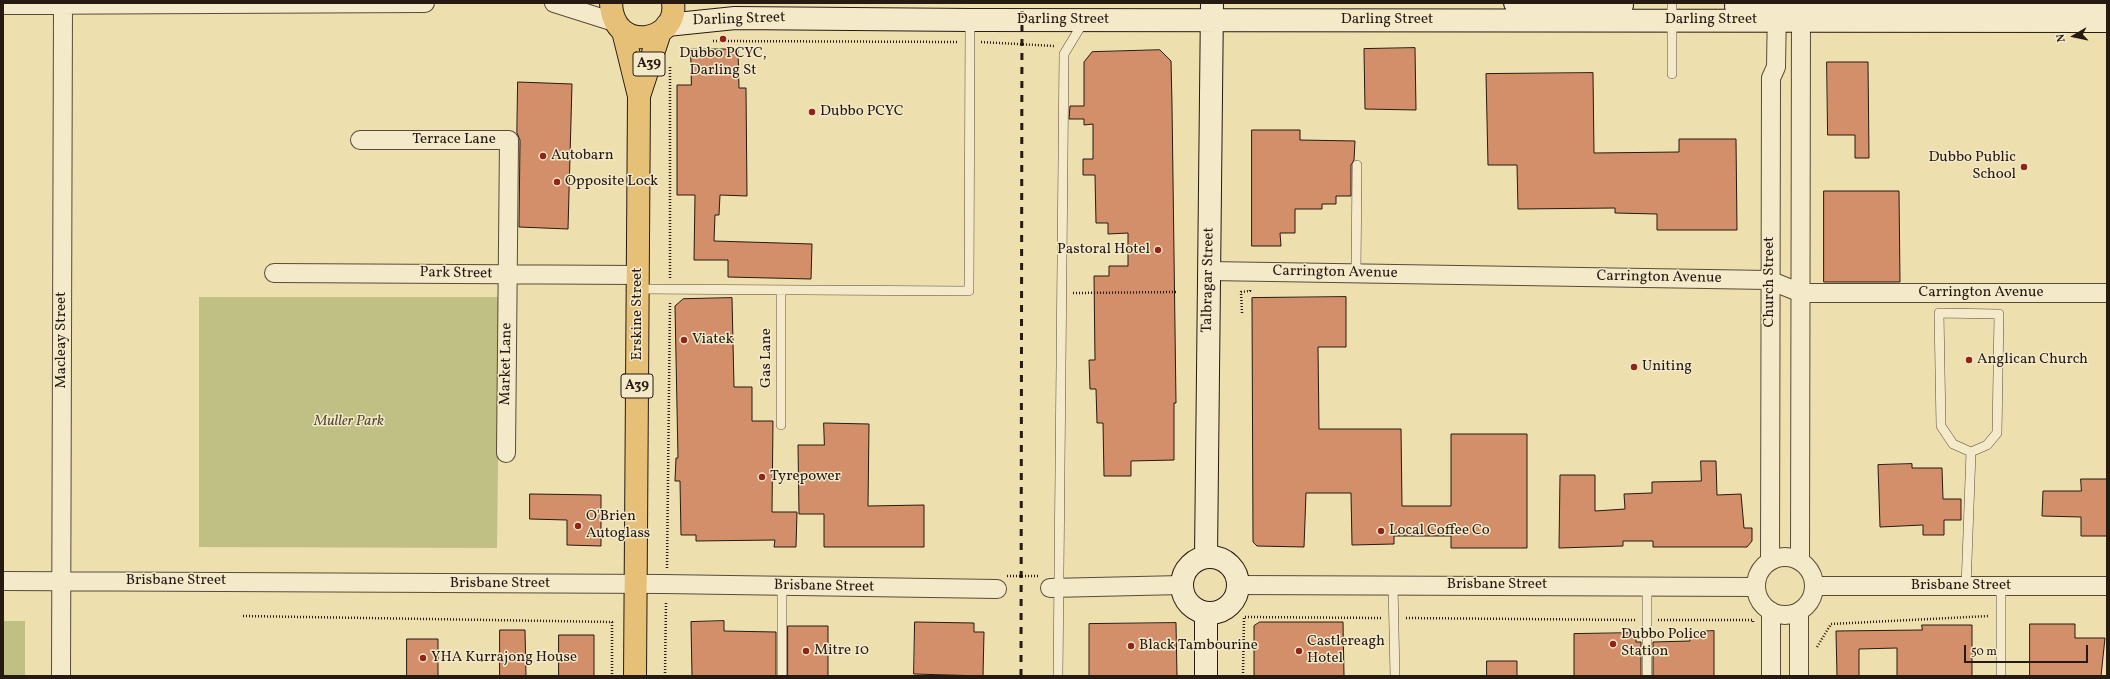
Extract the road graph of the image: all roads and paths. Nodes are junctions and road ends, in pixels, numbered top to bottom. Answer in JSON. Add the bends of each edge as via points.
{"nodes":[{"id":1,"x":424,"y":3,"type":"edge"},
{"id":2,"x":554,"y":3,"type":"edge"},
{"id":3,"x":673,"y":3,"type":"edge"},
{"id":4,"x":1515,"y":3,"type":"edge"},
{"id":5,"x":63,"y":4,"type":"edge"},
{"id":6,"x":2107,"y":4,"type":"edge"},
{"id":7,"x":3,"y":5,"type":"edge"},
{"id":8,"x":2065,"y":10,"type":"edge"},
{"id":9,"x":1212,"y":11,"type":"edge"},
{"id":10,"x":1777,"y":12,"type":"junction"},
{"id":11,"x":1801,"y":12,"type":"junction"},
{"id":12,"x":1672,"y":13,"type":"junction"},
{"id":13,"x":616,"y":19,"type":"edge"},
{"id":14,"x":970,"y":20,"type":"junction"},
{"id":15,"x":1085,"y":20,"type":"junction"},
{"id":16,"x":2107,"y":21,"type":"edge"},
{"id":17,"x":664,"y":28,"type":"junction"},
{"id":18,"x":705,"y":41,"type":"dead end"},
{"id":19,"x":970,"y":42,"type":"junction"},
{"id":20,"x":1069,"y":45,"type":"junction"},
{"id":21,"x":670,"y":63,"type":"dead end"},
{"id":22,"x":1672,"y":74,"type":"dead end"},
{"id":23,"x":639,"y":96,"type":"junction"},
{"id":24,"x":360,"y":140,"type":"dead end"},
{"id":25,"x":1357,"y":165,"type":"dead end"},
{"id":26,"x":1209,"y":271,"type":"junction"},
{"id":27,"x":274,"y":272,"type":"dead end"},
{"id":28,"x":1356,"y":273,"type":"junction"},
{"id":29,"x":508,"y":275,"type":"junction"},
{"id":30,"x":1769,"y":280,"type":"junction"},
{"id":31,"x":638,"y":282,"type":"junction"},
{"id":32,"x":1250,"y":282,"type":"dead end"},
{"id":33,"x":670,"y":289,"type":"junction"},
{"id":34,"x":781,"y":290,"type":"junction"},
{"id":35,"x":1178,"y":292,"type":"dead end"},
{"id":36,"x":1062,"y":293,"type":"junction"},
{"id":37,"x":1801,"y":293,"type":"junction"},
{"id":38,"x":2107,"y":293,"type":"edge"},
{"id":39,"x":1242,"y":313,"type":"dead end"},
{"id":40,"x":781,"y":425,"type":"dead end"},
{"id":41,"x":1971,"y":452,"type":"junction"},
{"id":42,"x":506,"y":453,"type":"dead end"},
{"id":43,"x":1206,"y":557,"type":"junction"},
{"id":44,"x":1800,"y":560,"type":"junction"},
{"id":45,"x":1770,"y":561,"type":"junction"},
{"id":46,"x":61,"y":580,"type":"junction"},
{"id":47,"x":3,"y":581,"type":"edge"},
{"id":48,"x":636,"y":584,"type":"junction"},
{"id":49,"x":667,"y":584,"type":"junction"},
{"id":50,"x":1182,"y":585,"type":"junction"},
{"id":51,"x":1238,"y":585,"type":"junction"},
{"id":52,"x":1393,"y":585,"type":"junction"},
{"id":53,"x":1647,"y":586,"type":"junction"},
{"id":54,"x":1814,"y":586,"type":"junction"},
{"id":55,"x":2001,"y":586,"type":"junction"},
{"id":56,"x":2107,"y":586,"type":"edge"},
{"id":57,"x":782,"y":587,"type":"junction"},
{"id":58,"x":1054,"y":587,"type":"junction"},
{"id":59,"x":1756,"y":587,"type":"junction"},
{"id":60,"x":1966,"y":587,"type":"junction"},
{"id":61,"x":997,"y":589,"type":"joint"},
{"id":62,"x":1771,"y":611,"type":"junction"},
{"id":63,"x":1799,"y":612,"type":"junction"},
{"id":64,"x":1206,"y":613,"type":"junction"},
{"id":65,"x":243,"y":616,"type":"dead end"},
{"id":66,"x":2001,"y":616,"type":"junction"},
{"id":67,"x":1393,"y":618,"type":"junction"},
{"id":68,"x":1648,"y":620,"type":"junction"},
{"id":69,"x":1753,"y":627,"type":"dead end"},
{"id":70,"x":1817,"y":655,"type":"dead end"},
{"id":71,"x":61,"y":676,"type":"edge"},
{"id":72,"x":612,"y":676,"type":"edge"},
{"id":73,"x":635,"y":676,"type":"edge"},
{"id":74,"x":665,"y":676,"type":"edge"},
{"id":75,"x":782,"y":676,"type":"edge"},
{"id":76,"x":1058,"y":676,"type":"edge"},
{"id":77,"x":1206,"y":676,"type":"edge"},
{"id":78,"x":1243,"y":676,"type":"edge"},
{"id":79,"x":1395,"y":676,"type":"edge"},
{"id":80,"x":1647,"y":676,"type":"edge"},
{"id":81,"x":1771,"y":676,"type":"edge"},
{"id":82,"x":1799,"y":676,"type":"edge"},
{"id":83,"x":2001,"y":676,"type":"edge"}],
"edges":[{"from":1,"to":5,"type":"street"},
{"from":2,"to":13,"type":"street"},
{"from":3,"to":17,"type":"highway","number":"A39","via":[[672,16]]},
{"from":4,"to":12,"type":"street","name":"Darling Street"},
{"from":5,"to":7,"type":"street"},
{"from":5,"to":46,"type":"street","name":"Macleay Street"},
{"from":6,"to":8,"type":"street","name":"Darling Street"},
{"from":8,"to":11,"type":"street","name":"Darling Street"},
{"from":8,"to":16,"type":"street","name":"Darling Street"},
{"from":9,"to":12,"type":"street","name":"Darling Street"},
{"from":9,"to":15,"type":"street","name":"Darling Street"},
{"from":9,"to":26,"type":"street","name":"Talbragar Street"},
{"from":10,"to":11,"type":"street","name":"Darling Street"},
{"from":10,"to":12,"type":"street","name":"Darling Street"},
{"from":10,"to":30,"type":"street","name":"Church Street","via":[[1776,67],[1771,78]]},
{"from":11,"to":37,"type":"street","name":"Church Street"},
{"from":12,"to":22,"type":"lane"},
{"from":13,"to":17,"type":"highway","number":"A39","via":[[632,36],[642,38]]},
{"from":13,"to":23,"type":"highway","name":"Erskine Street","number":"A39"},
{"from":14,"to":15,"type":"street","name":"Darling Street"},
{"from":14,"to":17,"type":"street","name":"Darling Street","via":[[735,18]]},
{"from":14,"to":19,"type":"lane"},
{"from":15,"to":20,"type":"lane"},
{"from":17,"to":23,"type":"highway","name":"Erskine Street","number":"A39"},
{"from":18,"to":19,"type":"path"},
{"from":19,"to":20,"type":"path"},
{"from":19,"to":34,"type":"lane","via":[[969,291]]},
{"from":20,"to":36,"type":"lane","via":[[1064,54]]},
{"from":21,"to":33,"type":"path"},
{"from":23,"to":31,"type":"highway","name":"Erskine Street","number":"A39"},
{"from":24,"to":29,"type":"street","name":"Terrace Lane","via":[[509,140]]},
{"from":25,"to":28,"type":"lane"},
{"from":26,"to":28,"type":"street","name":"Carrington Avenue"},
{"from":26,"to":43,"type":"street","name":"Talbragar Street"},
{"from":27,"to":29,"type":"street","name":"Park Street"},
{"from":28,"to":30,"type":"street","name":"Carrington Avenue"},
{"from":29,"to":31,"type":"street","name":"Park Street"},
{"from":29,"to":42,"type":"street","name":"Market Lane"},
{"from":30,"to":37,"type":"street","name":"Carrington Avenue"},
{"from":30,"to":45,"type":"street","name":"Church Street"},
{"from":31,"to":33,"type":"lane"},
{"from":31,"to":48,"type":"highway","name":"Erskine Street","number":"A39"},
{"from":32,"to":39,"type":"path","via":[[1250,291],[1242,292]]},
{"from":33,"to":34,"type":"lane"},
{"from":33,"to":49,"type":"path"},
{"from":34,"to":40,"type":"lane","name":"Gas Lane"},
{"from":35,"to":36,"type":"path"},
{"from":36,"to":58,"type":"lane"},
{"from":37,"to":38,"type":"street","name":"Carrington Avenue"},
{"from":37,"to":44,"type":"street","name":"Church Street"},
{"from":41,"to":41,"type":"lane","via":[[1953,444],[1941,426],[1939,313],[1999,314],[1997,433],[1987,445]]},
{"from":41,"to":60,"type":"lane"},
{"from":43,"to":50,"type":"street","via":[[1189,567],[1182,578]]},
{"from":43,"to":51,"type":"street","via":[[1214,557],[1228,564],[1237,577]]},
{"from":44,"to":45,"type":"street","via":[[1785,557]]},
{"from":44,"to":54,"type":"street","via":[[1810,571]]},
{"from":45,"to":59,"type":"street","via":[[1762,568]]},
{"from":46,"to":47,"type":"street","name":"Brisbane Street"},
{"from":46,"to":48,"type":"street","name":"Brisbane Street"},
{"from":46,"to":71,"type":"street","name":"Macleay Street"},
{"from":48,"to":49,"type":"street","name":"Brisbane Street"},
{"from":48,"to":73,"type":"highway","name":"Erskine Street","number":"A39"},
{"from":49,"to":57,"type":"street","name":"Brisbane Street"},
{"from":49,"to":74,"type":"path"},
{"from":50,"to":58,"type":"street"},
{"from":50,"to":64,"type":"street","via":[[1186,601]]},
{"from":51,"to":52,"type":"street","name":"Brisbane Street"},
{"from":51,"to":64,"type":"street","via":[[1232,603],[1225,609]]},
{"from":52,"to":53,"type":"street","name":"Brisbane Street"},
{"from":52,"to":67,"type":"lane"},
{"from":53,"to":59,"type":"street","name":"Brisbane Street"},
{"from":53,"to":68,"type":"lane"},
{"from":54,"to":60,"type":"street","name":"Brisbane Street"},
{"from":54,"to":63,"type":"street","via":[[1810,601]]},
{"from":55,"to":56,"type":"street","name":"Brisbane Street"},
{"from":55,"to":60,"type":"street","name":"Brisbane Street"},
{"from":55,"to":66,"type":"lane"},
{"from":57,"to":61,"type":"street","name":"Brisbane Street"},
{"from":57,"to":75,"type":"lane"},
{"from":58,"to":61,"type":"path","via":[[1037,575],[1002,576],[1002,589]]},
{"from":58,"to":76,"type":"lane"},
{"from":59,"to":62,"type":"street","via":[[1763,605]]},
{"from":62,"to":63,"type":"street","via":[[1780,615]]},
{"from":62,"to":81,"type":"street"},
{"from":63,"to":82,"type":"street"},
{"from":64,"to":77,"type":"street"},
{"from":65,"to":72,"type":"path","via":[[612,622]]},
{"from":66,"to":70,"type":"path","via":[[1831,624],[1816,648]]},
{"from":66,"to":83,"type":"lane"},
{"from":67,"to":68,"type":"path"},
{"from":67,"to":78,"type":"path","via":[[1244,617]]},
{"from":67,"to":79,"type":"lane"},
{"from":68,"to":69,"type":"path","via":[[1753,620]]},
{"from":68,"to":80,"type":"lane"}]}
